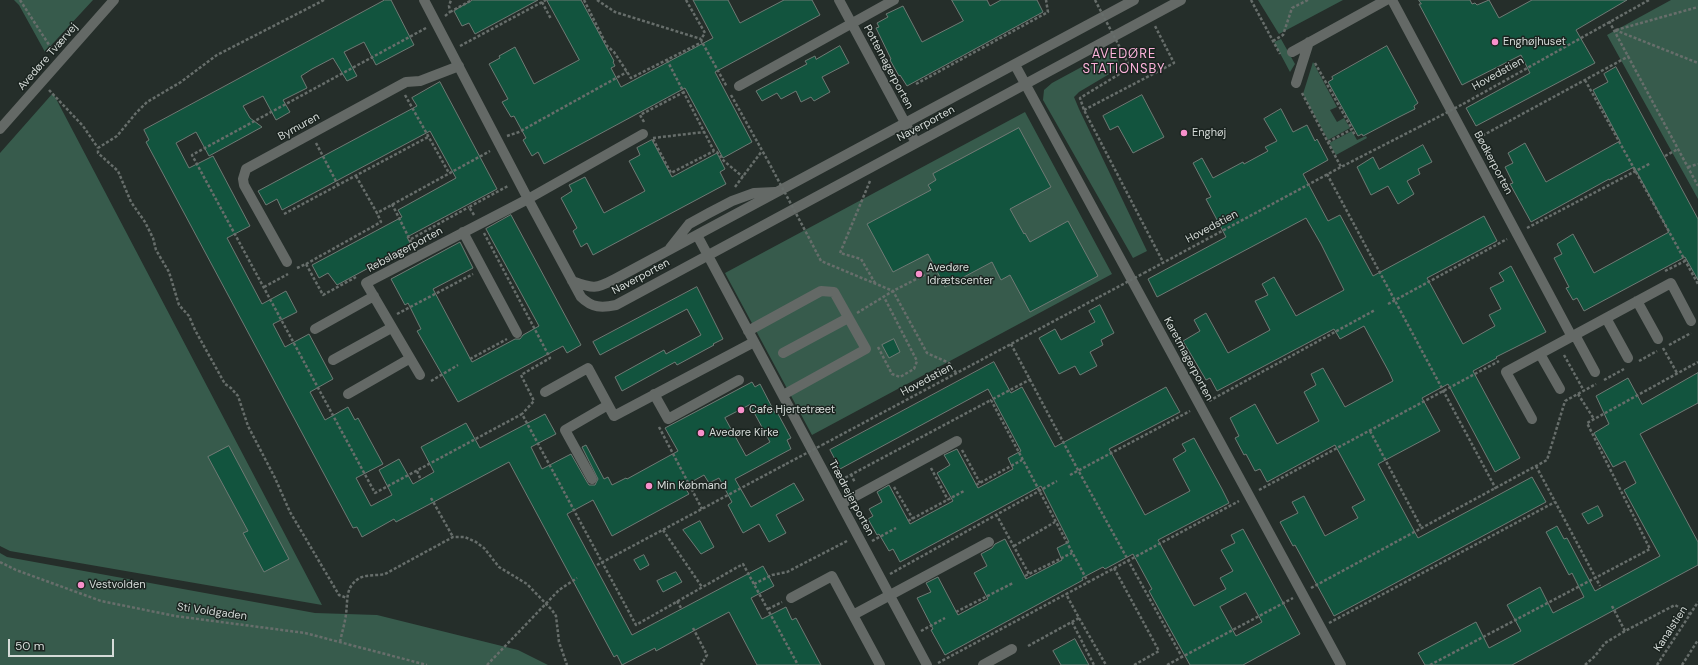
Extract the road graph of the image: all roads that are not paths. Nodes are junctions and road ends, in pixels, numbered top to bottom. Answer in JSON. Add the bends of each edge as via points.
{"nodes":[{"id":1,"x":114,"y":0,"type":"edge"},
{"id":2,"x":424,"y":0,"type":"edge"},
{"id":3,"x":839,"y":0,"type":"edge"},
{"id":4,"x":894,"y":0,"type":"edge"},
{"id":5,"x":1134,"y":0,"type":"edge"},
{"id":6,"x":1181,"y":0,"type":"edge"},
{"id":7,"x":1386,"y":0,"type":"edge"},
{"id":8,"x":1392,"y":0,"type":"edge"},
{"id":9,"x":851,"y":23,"type":"junction"},
{"id":10,"x":1308,"y":46,"type":"junction"},
{"id":11,"x":1292,"y":52,"type":"dead end"},
{"id":12,"x":1015,"y":65,"type":"junction"},
{"id":13,"x":459,"y":66,"type":"junction"},
{"id":14,"x":1296,"y":83,"type":"dead end"},
{"id":15,"x":1026,"y":84,"type":"junction"},
{"id":16,"x":739,"y":86,"type":"dead end"},
{"id":17,"x":905,"y":123,"type":"junction"},
{"id":18,"x":0,"y":129,"type":"edge"},
{"id":19,"x":648,"y":133,"type":"road end"},
{"id":20,"x":916,"y":143,"type":"junction"},
{"id":21,"x":777,"y":192,"type":"junction"},
{"id":22,"x":528,"y":199,"type":"junction"},
{"id":23,"x":463,"y":232,"type":"junction"},
{"id":24,"x":697,"y":235,"type":"junction"},
{"id":25,"x":667,"y":252,"type":"junction"},
{"id":26,"x":708,"y":255,"type":"junction"},
{"id":27,"x":287,"y":262,"type":"dead end"},
{"id":28,"x":572,"y":281,"type":"junction"},
{"id":29,"x":374,"y":296,"type":"junction"},
{"id":30,"x":1637,"y":301,"type":"junction"},
{"id":31,"x":848,"y":318,"type":"junction"},
{"id":32,"x":1606,"y":318,"type":"junction"},
{"id":33,"x":1691,"y":321,"type":"dead end"},
{"id":34,"x":389,"y":324,"type":"junction"},
{"id":35,"x":315,"y":330,"type":"dead end"},
{"id":36,"x":748,"y":331,"type":"junction"},
{"id":37,"x":516,"y":333,"type":"road end"},
{"id":38,"x":1573,"y":336,"type":"junction"},
{"id":39,"x":1658,"y":339,"type":"road end"},
{"id":40,"x":754,"y":342,"type":"junction"},
{"id":41,"x":783,"y":352,"type":"dead end"},
{"id":42,"x":1540,"y":354,"type":"junction"},
{"id":43,"x":1628,"y":358,"type":"dead end"},
{"id":44,"x":409,"y":359,"type":"junction"},
{"id":45,"x":333,"y":360,"type":"dead end"},
{"id":46,"x":1595,"y":372,"type":"dead end"},
{"id":47,"x":420,"y":375,"type":"road end"},
{"id":48,"x":739,"y":380,"type":"dead end"},
{"id":49,"x":1560,"y":390,"type":"dead end"},
{"id":50,"x":545,"y":392,"type":"dead end"},
{"id":51,"x":348,"y":394,"type":"dead end"},
{"id":52,"x":654,"y":394,"type":"junction"},
{"id":53,"x":783,"y":395,"type":"junction"},
{"id":54,"x":608,"y":405,"type":"junction"},
{"id":55,"x":1532,"y":419,"type":"dead end"},
{"id":56,"x":960,"y":445,"type":"road end"},
{"id":57,"x":592,"y":479,"type":"dead end"},
{"id":58,"x":841,"y":504,"type":"junction"},
{"id":59,"x":989,"y":542,"type":"dead end"},
{"id":60,"x":889,"y":594,"type":"junction"},
{"id":61,"x":791,"y":598,"type":"dead end"},
{"id":62,"x":853,"y":615,"type":"junction"},
{"id":63,"x":1012,"y":649,"type":"dead end"},
{"id":64,"x":880,"y":665,"type":"edge"},
{"id":65,"x":927,"y":665,"type":"edge"},
{"id":66,"x":983,"y":665,"type":"edge"},
{"id":67,"x":1341,"y":665,"type":"edge"}],
"edges":[{"from":1,"to":18,"type":"street","name":"Avedøre Tværvej"},
{"from":2,"to":13,"type":"street"},
{"from":3,"to":9,"type":"street","name":"Pottemagerporten"},
{"from":4,"to":9,"type":"street","name":"Pottemagerporten"},
{"from":5,"to":12,"type":"street","name":"Naverporten"},
{"from":6,"to":15,"type":"street","name":"Naverporten"},
{"from":7,"to":10,"type":"street"},
{"from":8,"to":38,"type":"street","name":"Bødkerporten"},
{"from":9,"to":16,"type":"street","name":"Pottemagerporten"},
{"from":9,"to":17,"type":"street","name":"Pottemagerporten"},
{"from":10,"to":11,"type":"street"},
{"from":10,"to":14,"type":"street"},
{"from":12,"to":15,"type":"street","name":"Karetmagerporten"},
{"from":12,"to":17,"type":"street","name":"Naverporten"},
{"from":13,"to":22,"type":"street"},
{"from":13,"to":27,"type":"street","name":"Bymuren","via":[[420,81],[406,82],[246,169],[244,185]]},
{"from":15,"to":20,"type":"street","name":"Naverporten"},
{"from":15,"to":67,"type":"street","name":"Karetmagerporten"},
{"from":17,"to":20,"type":"street","name":"Pottemagerporten"},
{"from":17,"to":21,"type":"street","name":"Naverporten"},
{"from":19,"to":22,"type":"street","name":"Rebslagerporten"},
{"from":20,"to":26,"type":"street","name":"Naverporten"},
{"from":21,"to":24,"type":"street","name":"Naverporten"},
{"from":21,"to":25,"type":"street","via":[[754,193],[708,213],[689,224]]},
{"from":22,"to":23,"type":"street","name":"Rebslagerporten"},
{"from":22,"to":28,"type":"street"},
{"from":23,"to":29,"type":"street","name":"Rebslagerporten","via":[[366,284]]},
{"from":23,"to":37,"type":"street"},
{"from":24,"to":25,"type":"street","name":"Naverporten"},
{"from":24,"to":26,"type":"street","name":"Trædrejerporten"},
{"from":25,"to":28,"type":"street","name":"Naverporten","via":[[599,288]]},
{"from":26,"to":28,"type":"street","name":"Naverporten","via":[[616,305],[596,307],[585,301]]},
{"from":26,"to":36,"type":"street","name":"Trædrejerporten"},
{"from":29,"to":34,"type":"street","name":"Rebslagerporten"},
{"from":29,"to":35,"type":"street"},
{"from":30,"to":32,"type":"street"},
{"from":30,"to":33,"type":"street","via":[[1672,283]]},
{"from":30,"to":39,"type":"street"},
{"from":31,"to":36,"type":"street","via":[[834,292],[821,291]]},
{"from":31,"to":41,"type":"street"},
{"from":31,"to":53,"type":"street","via":[[866,349]]},
{"from":32,"to":38,"type":"street"},
{"from":32,"to":43,"type":"street"},
{"from":34,"to":44,"type":"street","name":"Rebslagerporten"},
{"from":34,"to":45,"type":"street"},
{"from":36,"to":40,"type":"street","name":"Trædrejerporten"},
{"from":38,"to":42,"type":"street"},
{"from":38,"to":46,"type":"street","name":"Bødkerporten"},
{"from":40,"to":52,"type":"street"},
{"from":40,"to":53,"type":"street","name":"Trædrejerporten"},
{"from":42,"to":49,"type":"street"},
{"from":42,"to":55,"type":"street","via":[[1506,372]]},
{"from":44,"to":47,"type":"street","name":"Rebslagerporten"},
{"from":44,"to":51,"type":"street"},
{"from":48,"to":52,"type":"street","via":[[668,419]]},
{"from":50,"to":54,"type":"street","via":[[588,368]]},
{"from":52,"to":54,"type":"street","via":[[614,416]]},
{"from":53,"to":58,"type":"street","name":"Trædrejerporten"},
{"from":54,"to":57,"type":"street","via":[[565,430]]},
{"from":56,"to":58,"type":"street"},
{"from":58,"to":60,"type":"street","name":"Trædrejerporten"},
{"from":59,"to":60,"type":"street"},
{"from":60,"to":62,"type":"street"},
{"from":60,"to":65,"type":"street","name":"Trædrejerporten"},
{"from":61,"to":62,"type":"street","via":[[832,576]]},
{"from":62,"to":64,"type":"street"},
{"from":63,"to":66,"type":"street"}]}
